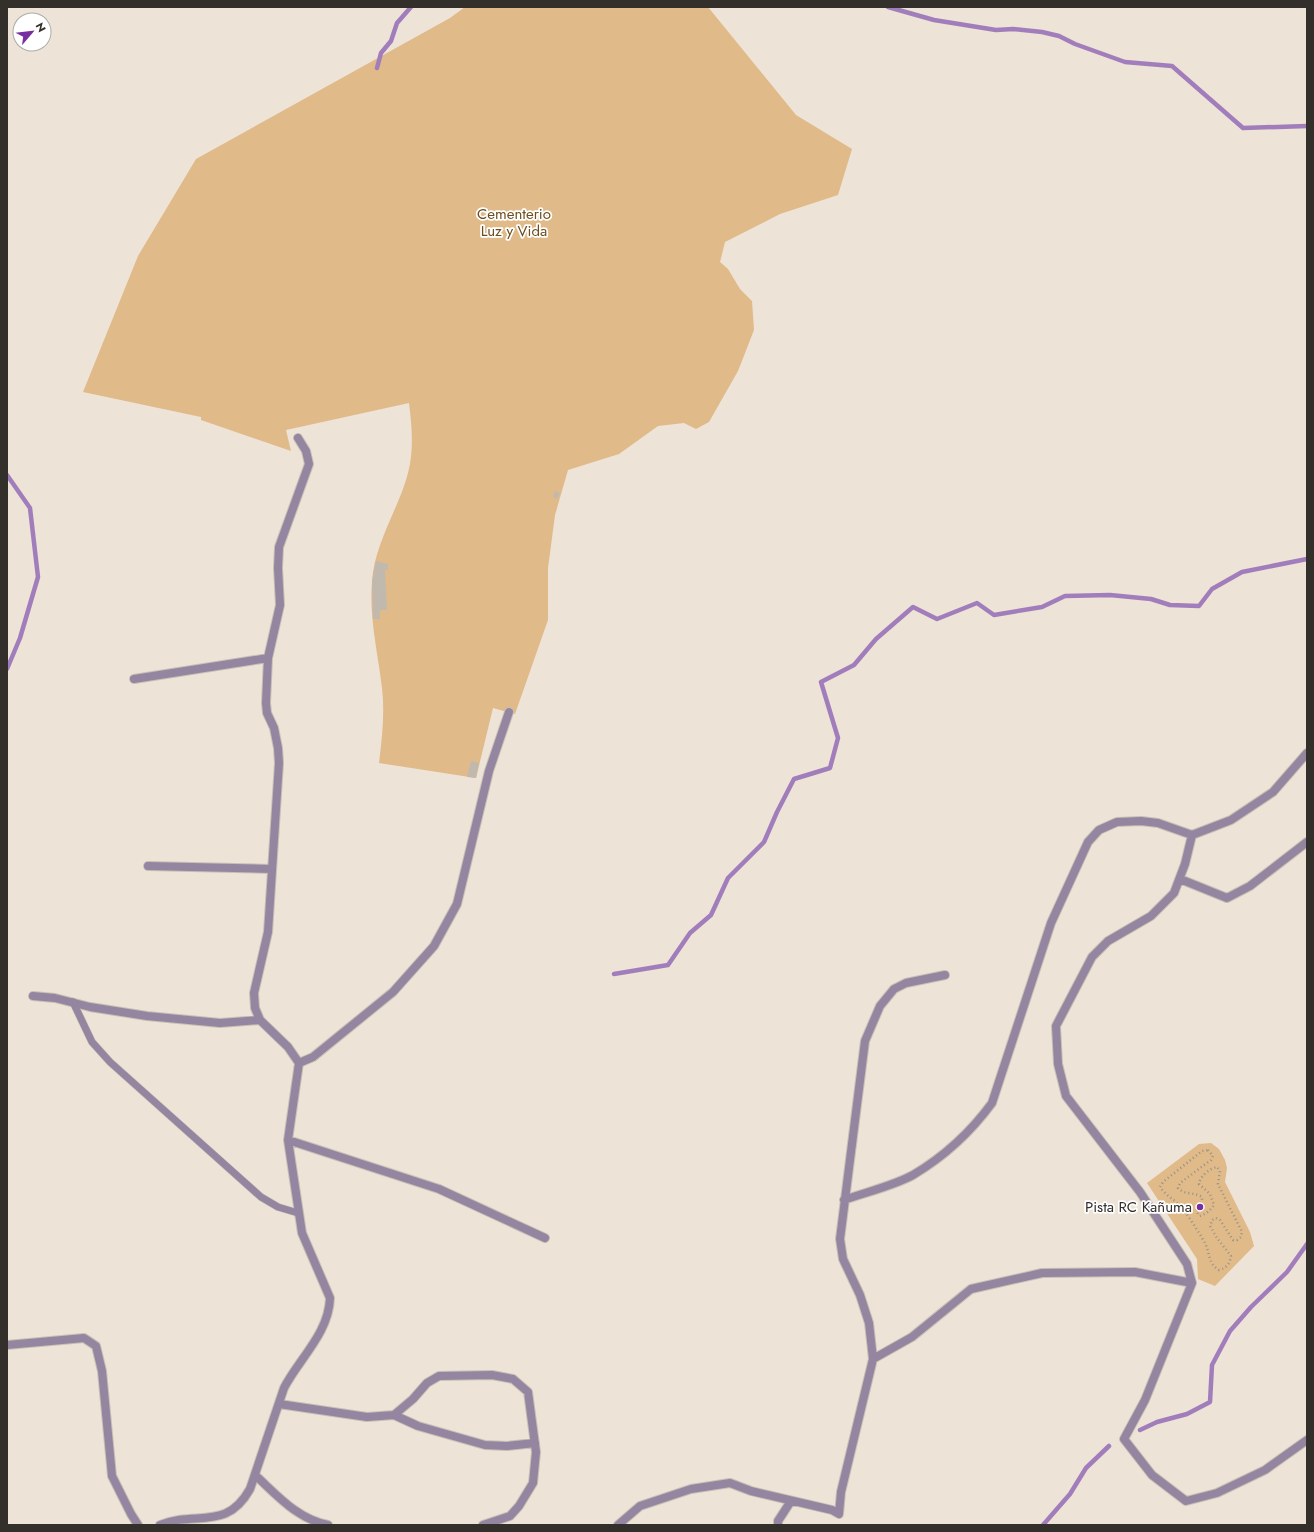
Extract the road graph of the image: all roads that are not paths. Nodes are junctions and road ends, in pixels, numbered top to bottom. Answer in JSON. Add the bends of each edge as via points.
{"nodes":[{"id":1,"x":298,"y":438,"type":"dead end"},
{"id":2,"x":268,"y":658,"type":"junction"},
{"id":3,"x":134,"y":679,"type":"dead end"},
{"id":4,"x":509,"y":712,"type":"dead end"},
{"id":5,"x":1307,"y":753,"type":"edge"},
{"id":6,"x":1192,"y":835,"type":"junction"},
{"id":7,"x":1307,"y":842,"type":"edge"},
{"id":8,"x":148,"y":866,"type":"dead end"},
{"id":9,"x":272,"y":869,"type":"junction"},
{"id":10,"x":1180,"y":879,"type":"junction"},
{"id":11,"x":945,"y":975,"type":"dead end"},
{"id":12,"x":33,"y":996,"type":"dead end"},
{"id":13,"x":73,"y":1002,"type":"junction"},
{"id":14,"x":260,"y":1020,"type":"junction"},
{"id":15,"x":299,"y":1063,"type":"junction"},
{"id":16,"x":288,"y":1140,"type":"junction"},
{"id":17,"x":844,"y":1200,"type":"junction"},
{"id":18,"x":298,"y":1212,"type":"junction"},
{"id":19,"x":545,"y":1238,"type":"dead end"},
{"id":20,"x":1192,"y":1283,"type":"junction"},
{"id":21,"x":7,"y":1345,"type":"edge"},
{"id":22,"x":873,"y":1359,"type":"junction"},
{"id":23,"x":279,"y":1404,"type":"junction"},
{"id":24,"x":394,"y":1414,"type":"junction"},
{"id":25,"x":1307,"y":1440,"type":"edge"},
{"id":26,"x":535,"y":1444,"type":"junction"},
{"id":27,"x":255,"y":1474,"type":"junction"},
{"id":28,"x":791,"y":1501,"type":"junction"},
{"id":29,"x":138,"y":1525,"type":"edge"},
{"id":30,"x":160,"y":1525,"type":"edge"},
{"id":31,"x":328,"y":1525,"type":"edge"},
{"id":32,"x":483,"y":1525,"type":"edge"},
{"id":33,"x":618,"y":1525,"type":"edge"},
{"id":34,"x":778,"y":1525,"type":"edge"}],
"edges":[{"from":1,"to":2,"type":"street","via":[[306,451],[308,464],[279,547],[280,605]]},
{"from":2,"to":3,"type":"street"},
{"from":2,"to":9,"type":"street","via":[[268,713],[274,728],[279,762]]},
{"from":4,"to":15,"type":"street","via":[[489,771],[457,904],[434,946],[393,992],[313,1057]]},
{"from":5,"to":6,"type":"street","via":[[1273,792],[1231,820]]},
{"from":6,"to":10,"type":"street"},
{"from":6,"to":17,"type":"street","via":[[1158,823],[1141,821],[1117,822],[1099,830],[1088,842],[1051,923],[992,1103],[974,1127],[947,1153],[912,1175]]},
{"from":7,"to":10,"type":"street","via":[[1250,886],[1227,898]]},
{"from":8,"to":9,"type":"street"},
{"from":9,"to":14,"type":"street","via":[[268,932],[254,993],[255,1008]]},
{"from":10,"to":20,"type":"street","via":[[1174,893],[1151,916],[1108,941],[1092,957],[1056,1026],[1058,1064],[1066,1096],[1140,1192],[1186,1264]]},
{"from":11,"to":17,"type":"street","via":[[906,982],[894,989],[880,1006],[865,1040]]},
{"from":12,"to":13,"type":"street"},
{"from":13,"to":14,"type":"street","via":[[147,1016],[213,1022]]},
{"from":13,"to":18,"type":"lane","via":[[92,1042],[110,1062],[261,1197],[278,1207]]},
{"from":14,"to":15,"type":"street","via":[[288,1047]]},
{"from":15,"to":16,"type":"street"},
{"from":16,"to":18,"type":"street"},
{"from":16,"to":19,"type":"street","via":[[439,1189]]},
{"from":17,"to":22,"type":"street","via":[[840,1238],[843,1259],[860,1295],[869,1323]]},
{"from":18,"to":23,"type":"street","via":[[309,1251],[330,1298],[330,1309],[320,1332],[290,1376]]},
{"from":20,"to":22,"type":"street","via":[[1135,1272],[1042,1273],[971,1289],[912,1337]]},
{"from":20,"to":25,"type":"street","via":[[1145,1400],[1124,1439],[1152,1475],[1186,1501],[1217,1493],[1265,1470]]},
{"from":21,"to":29,"type":"street","via":[[84,1338],[96,1346],[102,1370],[112,1476]]},
{"from":22,"to":28,"type":"street","via":[[841,1492],[840,1514]]},
{"from":23,"to":24,"type":"street","via":[[367,1417]]},
{"from":23,"to":27,"type":"street"},
{"from":24,"to":26,"type":"street","via":[[418,1426],[485,1444]]},
{"from":24,"to":26,"type":"street","via":[[413,1399],[427,1383],[439,1376],[492,1375],[513,1379],[528,1392]]},
{"from":26,"to":32,"type":"street","via":[[533,1483],[520,1506],[510,1516]]},
{"from":27,"to":30,"type":"street","via":[[244,1502],[236,1509],[214,1519],[167,1522]]},
{"from":27,"to":31,"type":"street","via":[[294,1511],[316,1523]]},
{"from":28,"to":33,"type":"street","via":[[751,1492],[730,1483],[691,1489],[640,1506]]},
{"from":28,"to":34,"type":"street"}]}
